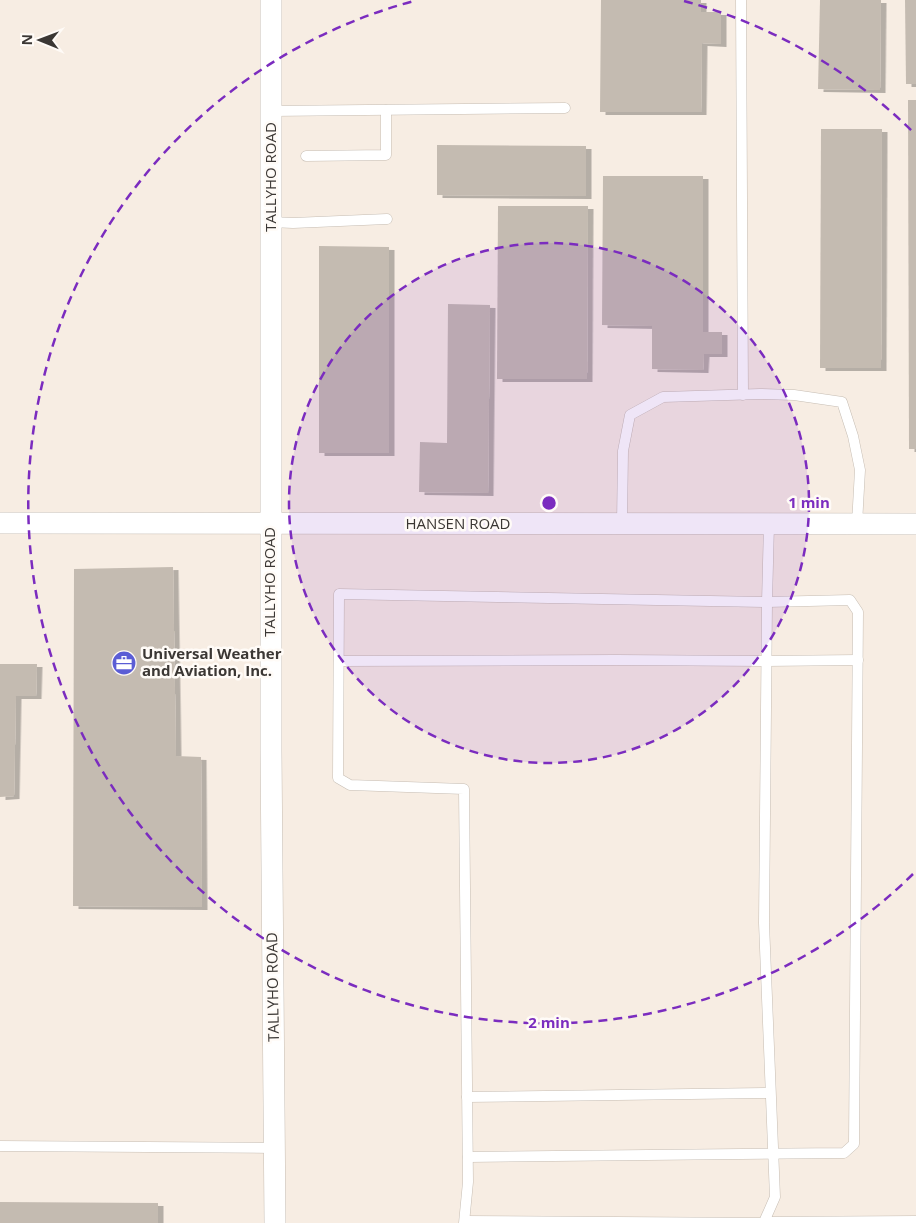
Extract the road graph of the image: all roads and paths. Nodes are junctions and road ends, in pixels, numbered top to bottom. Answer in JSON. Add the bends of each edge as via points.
{"nodes":[{"id":1,"x":271,"y":0,"type":"edge"},
{"id":2,"x":741,"y":0,"type":"edge"},
{"id":3,"x":565,"y":108,"type":"dead end"},
{"id":4,"x":386,"y":110,"type":"junction"},
{"id":5,"x":271,"y":111,"type":"junction"},
{"id":6,"x":306,"y":156,"type":"dead end"},
{"id":7,"x":387,"y":219,"type":"dead end"},
{"id":8,"x":271,"y":222,"type":"junction"},
{"id":9,"x":743,"y":395,"type":"junction"},
{"id":10,"x":0,"y":523,"type":"edge"},
{"id":11,"x":270,"y":524,"type":"junction"},
{"id":12,"x":622,"y":524,"type":"junction"},
{"id":13,"x":769,"y":524,"type":"junction"},
{"id":14,"x":857,"y":524,"type":"junction"},
{"id":15,"x":916,"y":524,"type":"edge"},
{"id":16,"x":767,"y":602,"type":"junction"},
{"id":17,"x":858,"y":660,"type":"junction"},
{"id":18,"x":339,"y":661,"type":"junction"},
{"id":19,"x":766,"y":661,"type":"junction"},
{"id":20,"x":770,"y":1093,"type":"junction"},
{"id":21,"x":467,"y":1098,"type":"junction"},
{"id":22,"x":0,"y":1146,"type":"edge"},
{"id":23,"x":275,"y":1148,"type":"junction"},
{"id":24,"x":773,"y":1154,"type":"junction"},
{"id":25,"x":468,"y":1157,"type":"junction"},
{"id":26,"x":916,"y":1221,"type":"edge"},
{"id":27,"x":465,"y":1222,"type":"edge"},
{"id":28,"x":275,"y":1223,"type":"edge"},
{"id":29,"x":764,"y":1223,"type":"edge"}],
"edges":[{"from":1,"to":5,"type":"street","name":"TALLYHO ROAD"},
{"from":2,"to":9,"type":"lane"},
{"from":3,"to":4,"type":"lane"},
{"from":4,"to":5,"type":"lane"},
{"from":4,"to":6,"type":"lane","via":[[386,155]]},
{"from":5,"to":8,"type":"street","name":"TALLYHO ROAD"},
{"from":7,"to":8,"type":"lane"},
{"from":8,"to":11,"type":"street","name":"TALLYHO ROAD"},
{"from":9,"to":12,"type":"lane","via":[[663,397],[630,415],[623,451]]},
{"from":9,"to":14,"type":"lane","via":[[794,395],[842,402],[860,470]]},
{"from":10,"to":11,"type":"street","name":"HANSEN ROAD"},
{"from":11,"to":12,"type":"street","name":"HANSEN ROAD"},
{"from":11,"to":23,"type":"street","name":"TALLYHO ROAD"},
{"from":12,"to":13,"type":"street","name":"HANSEN ROAD"},
{"from":13,"to":14,"type":"street","name":"HANSEN ROAD"},
{"from":13,"to":16,"type":"lane"},
{"from":14,"to":15,"type":"street","name":"HANSEN ROAD"},
{"from":16,"to":17,"type":"lane","via":[[850,600],[858,612]]},
{"from":16,"to":18,"type":"lane","via":[[340,594]]},
{"from":16,"to":19,"type":"lane"},
{"from":17,"to":19,"type":"lane"},
{"from":17,"to":24,"type":"lane","via":[[854,1144],[844,1154]]},
{"from":18,"to":19,"type":"lane"},
{"from":18,"to":21,"type":"lane","via":[[338,778],[350,785],[464,789]]},
{"from":19,"to":20,"type":"lane","via":[[764,923]]},
{"from":20,"to":21,"type":"lane"},
{"from":20,"to":24,"type":"lane"},
{"from":21,"to":25,"type":"lane"},
{"from":22,"to":23,"type":"lane"},
{"from":23,"to":28,"type":"street","name":"TALLYHO ROAD"},
{"from":24,"to":25,"type":"lane"},
{"from":24,"to":29,"type":"lane","via":[[775,1197]]},
{"from":25,"to":27,"type":"lane"},
{"from":26,"to":29,"type":"lane"},
{"from":27,"to":29,"type":"lane"}]}
